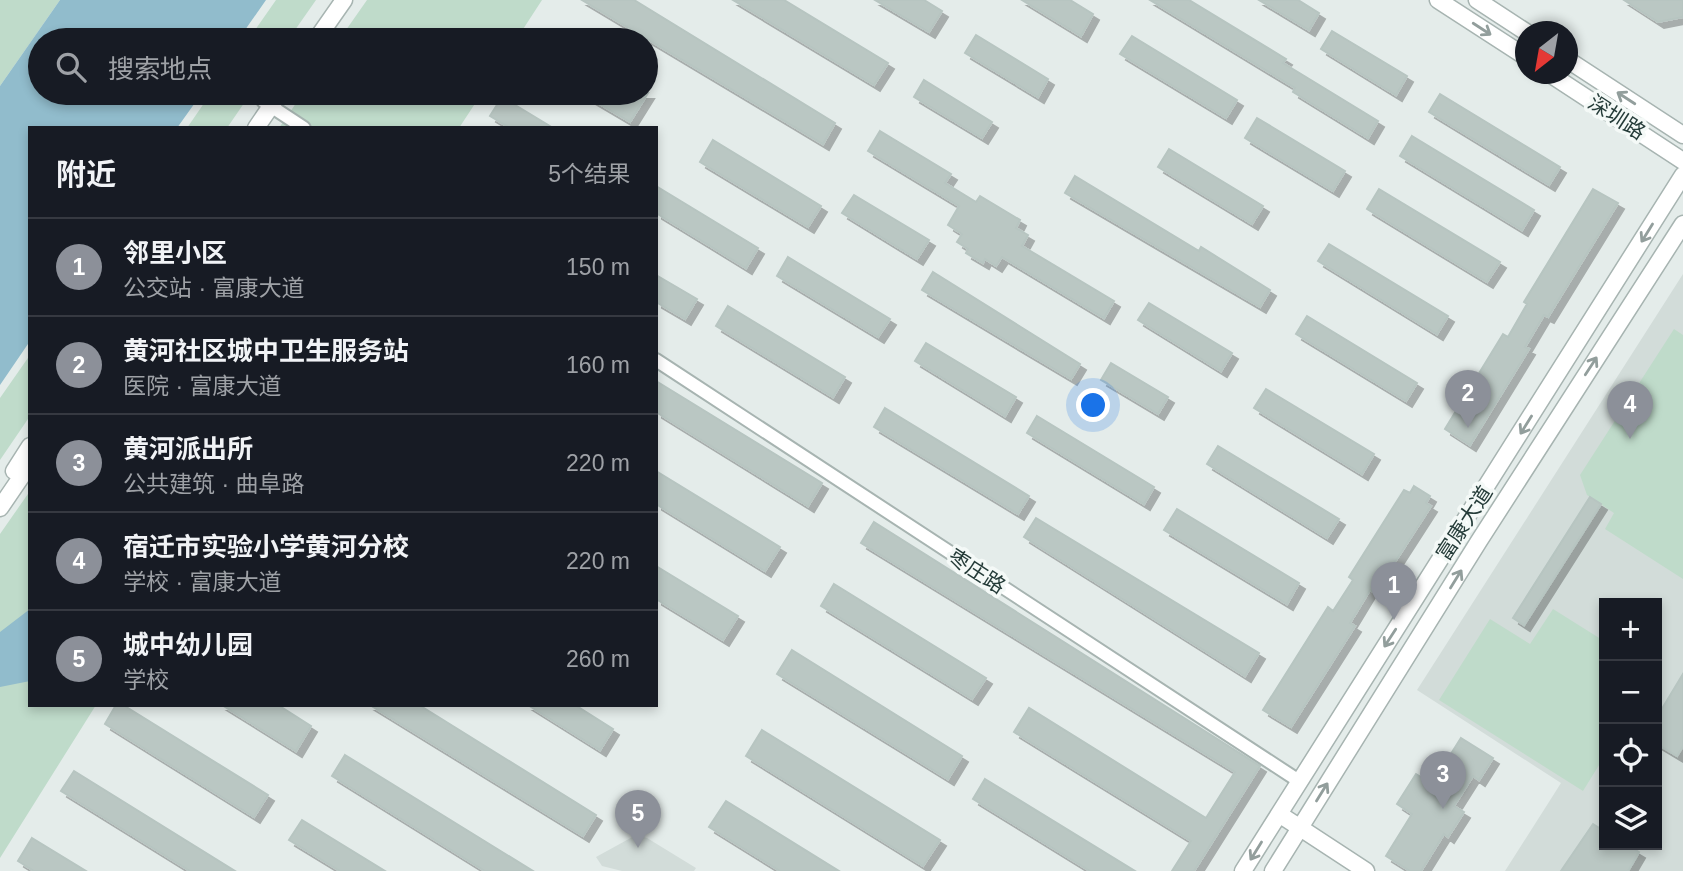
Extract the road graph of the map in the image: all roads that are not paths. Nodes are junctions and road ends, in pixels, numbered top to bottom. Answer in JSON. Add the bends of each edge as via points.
{"nodes":[{"id":1,"x":332,"y":0,"type":"edge"},
{"id":2,"x":344,"y":0,"type":"edge"},
{"id":3,"x":1438,"y":0,"type":"edge"},
{"id":4,"x":1476,"y":0,"type":"edge"},
{"id":5,"x":1515,"y":25,"type":"edge"},
{"id":6,"x":312,"y":28,"type":"edge"},
{"id":7,"x":324,"y":28,"type":"edge"},
{"id":8,"x":1515,"y":50,"type":"edge"},
{"id":9,"x":1578,"y":67,"type":"edge"},
{"id":10,"x":1565,"y":84,"type":"edge"},
{"id":11,"x":265,"y":105,"type":"edge"},
{"id":12,"x":268,"y":105,"type":"edge"},
{"id":13,"x":279,"y":105,"type":"edge"},
{"id":14,"x":247,"y":126,"type":"edge"},
{"id":15,"x":257,"y":126,"type":"edge"},
{"id":16,"x":302,"y":126,"type":"edge"},
{"id":17,"x":1683,"y":135,"type":"edge"},
{"id":18,"x":1683,"y":161,"type":"edge"},
{"id":19,"x":1683,"y":175,"type":"edge"},
{"id":20,"x":1683,"y":224,"type":"edge"},
{"id":21,"x":658,"y":361,"type":"edge"},
{"id":22,"x":28,"y":449,"type":"edge"},
{"id":23,"x":28,"y":467,"type":"edge"},
{"id":24,"x":0,"y":491,"type":"edge"},
{"id":25,"x":0,"y":508,"type":"edge"},
{"id":26,"x":1299,"y":781,"type":"junction"},
{"id":27,"x":1279,"y":814,"type":"junction"},
{"id":28,"x":1300,"y":828,"type":"junction"},
{"id":29,"x":1243,"y":871,"type":"edge"},
{"id":30,"x":1273,"y":871,"type":"edge"},
{"id":31,"x":1366,"y":871,"type":"edge"}],
"edges":[{"from":1,"to":6,"type":"street"},
{"from":2,"to":7,"type":"street"},
{"from":3,"to":8,"type":"street","one_way":true},
{"from":4,"to":5,"type":"street"},
{"from":17,"to":9,"type":"street","name":"深圳路","one_way":true},
{"from":10,"to":18,"type":"street","name":"深圳路"},
{"from":11,"to":14,"type":"street"},
{"from":12,"to":15,"type":"street"},
{"from":13,"to":16,"type":"street"},
{"from":19,"to":26,"type":"street","name":"富康大道","one_way":true},
{"from":28,"to":20,"type":"street","name":"富康大道","one_way":true},
{"from":21,"to":26,"type":"street","name":"枣庄路"},
{"from":22,"to":24,"type":"street"},
{"from":23,"to":25,"type":"street"},
{"from":26,"to":27,"type":"street","name":"富康大道"},
{"from":27,"to":28,"type":"street"},
{"from":27,"to":29,"type":"street","name":"富康大道","one_way":true},
{"from":28,"to":30,"type":"street","name":"富康大道"},
{"from":28,"to":31,"type":"street"}]}
